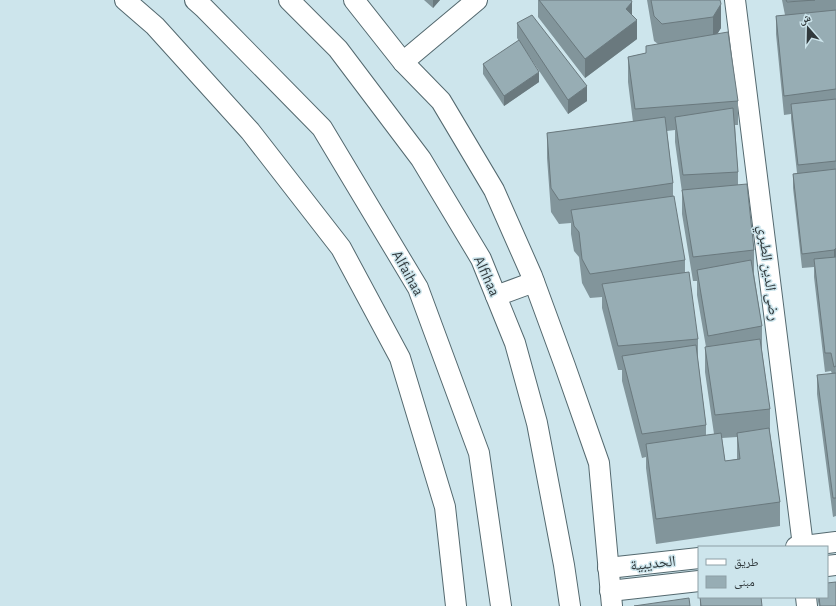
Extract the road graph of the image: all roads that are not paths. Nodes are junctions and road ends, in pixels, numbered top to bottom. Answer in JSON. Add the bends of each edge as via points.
{"nodes":[{"id":1,"x":125,"y":0,"type":"edge"},
{"id":2,"x":289,"y":0,"type":"edge"},
{"id":3,"x":354,"y":0,"type":"edge"},
{"id":4,"x":477,"y":0,"type":"edge"},
{"id":5,"x":734,"y":0,"type":"edge"},
{"id":6,"x":197,"y":1,"type":"edge"},
{"id":7,"x":403,"y":62,"type":"junction"},
{"id":8,"x":534,"y":282,"type":"junction"},
{"id":9,"x":496,"y":296,"type":"junction"},
{"id":10,"x":836,"y":542,"type":"edge"},
{"id":11,"x":799,"y":546,"type":"edge"},
{"id":12,"x":806,"y":546,"type":"edge"},
{"id":13,"x":698,"y":558,"type":"edge"},
{"id":14,"x":608,"y":568,"type":"junction"},
{"id":15,"x":698,"y":581,"type":"edge"},
{"id":16,"x":611,"y":598,"type":"edge"},
{"id":17,"x":456,"y":606,"type":"edge"},
{"id":18,"x":502,"y":606,"type":"edge"},
{"id":19,"x":570,"y":606,"type":"edge"}],
"edges":[{"from":1,"to":17,"type":"street","via":[[155,26],[250,131],[341,248],[400,358],[446,507]]},
{"from":2,"to":9,"type":"street","name":"Alfihaa","via":[[338,49],[421,159],[481,259]]},
{"from":3,"to":7,"type":"street"},
{"from":4,"to":7,"type":"street"},
{"from":5,"to":11,"type":"street","name":"رضى الدين الطبري"},
{"from":6,"to":18,"type":"street","name":"Alfaihaa","via":[[322,128],[418,288],[479,453]]},
{"from":7,"to":8,"type":"street","via":[[441,101],[494,190]]},
{"from":8,"to":9,"type":"street"},
{"from":8,"to":14,"type":"street","via":[[599,463]]},
{"from":9,"to":19,"type":"street","name":"Alfihaa","via":[[515,342],[537,423]]},
{"from":10,"to":12,"type":"street"},
{"from":13,"to":14,"type":"street","name":"الحديبية"},
{"from":14,"to":16,"type":"street"},
{"from":15,"to":16,"type":"street","name":"الحديبية"}]}
